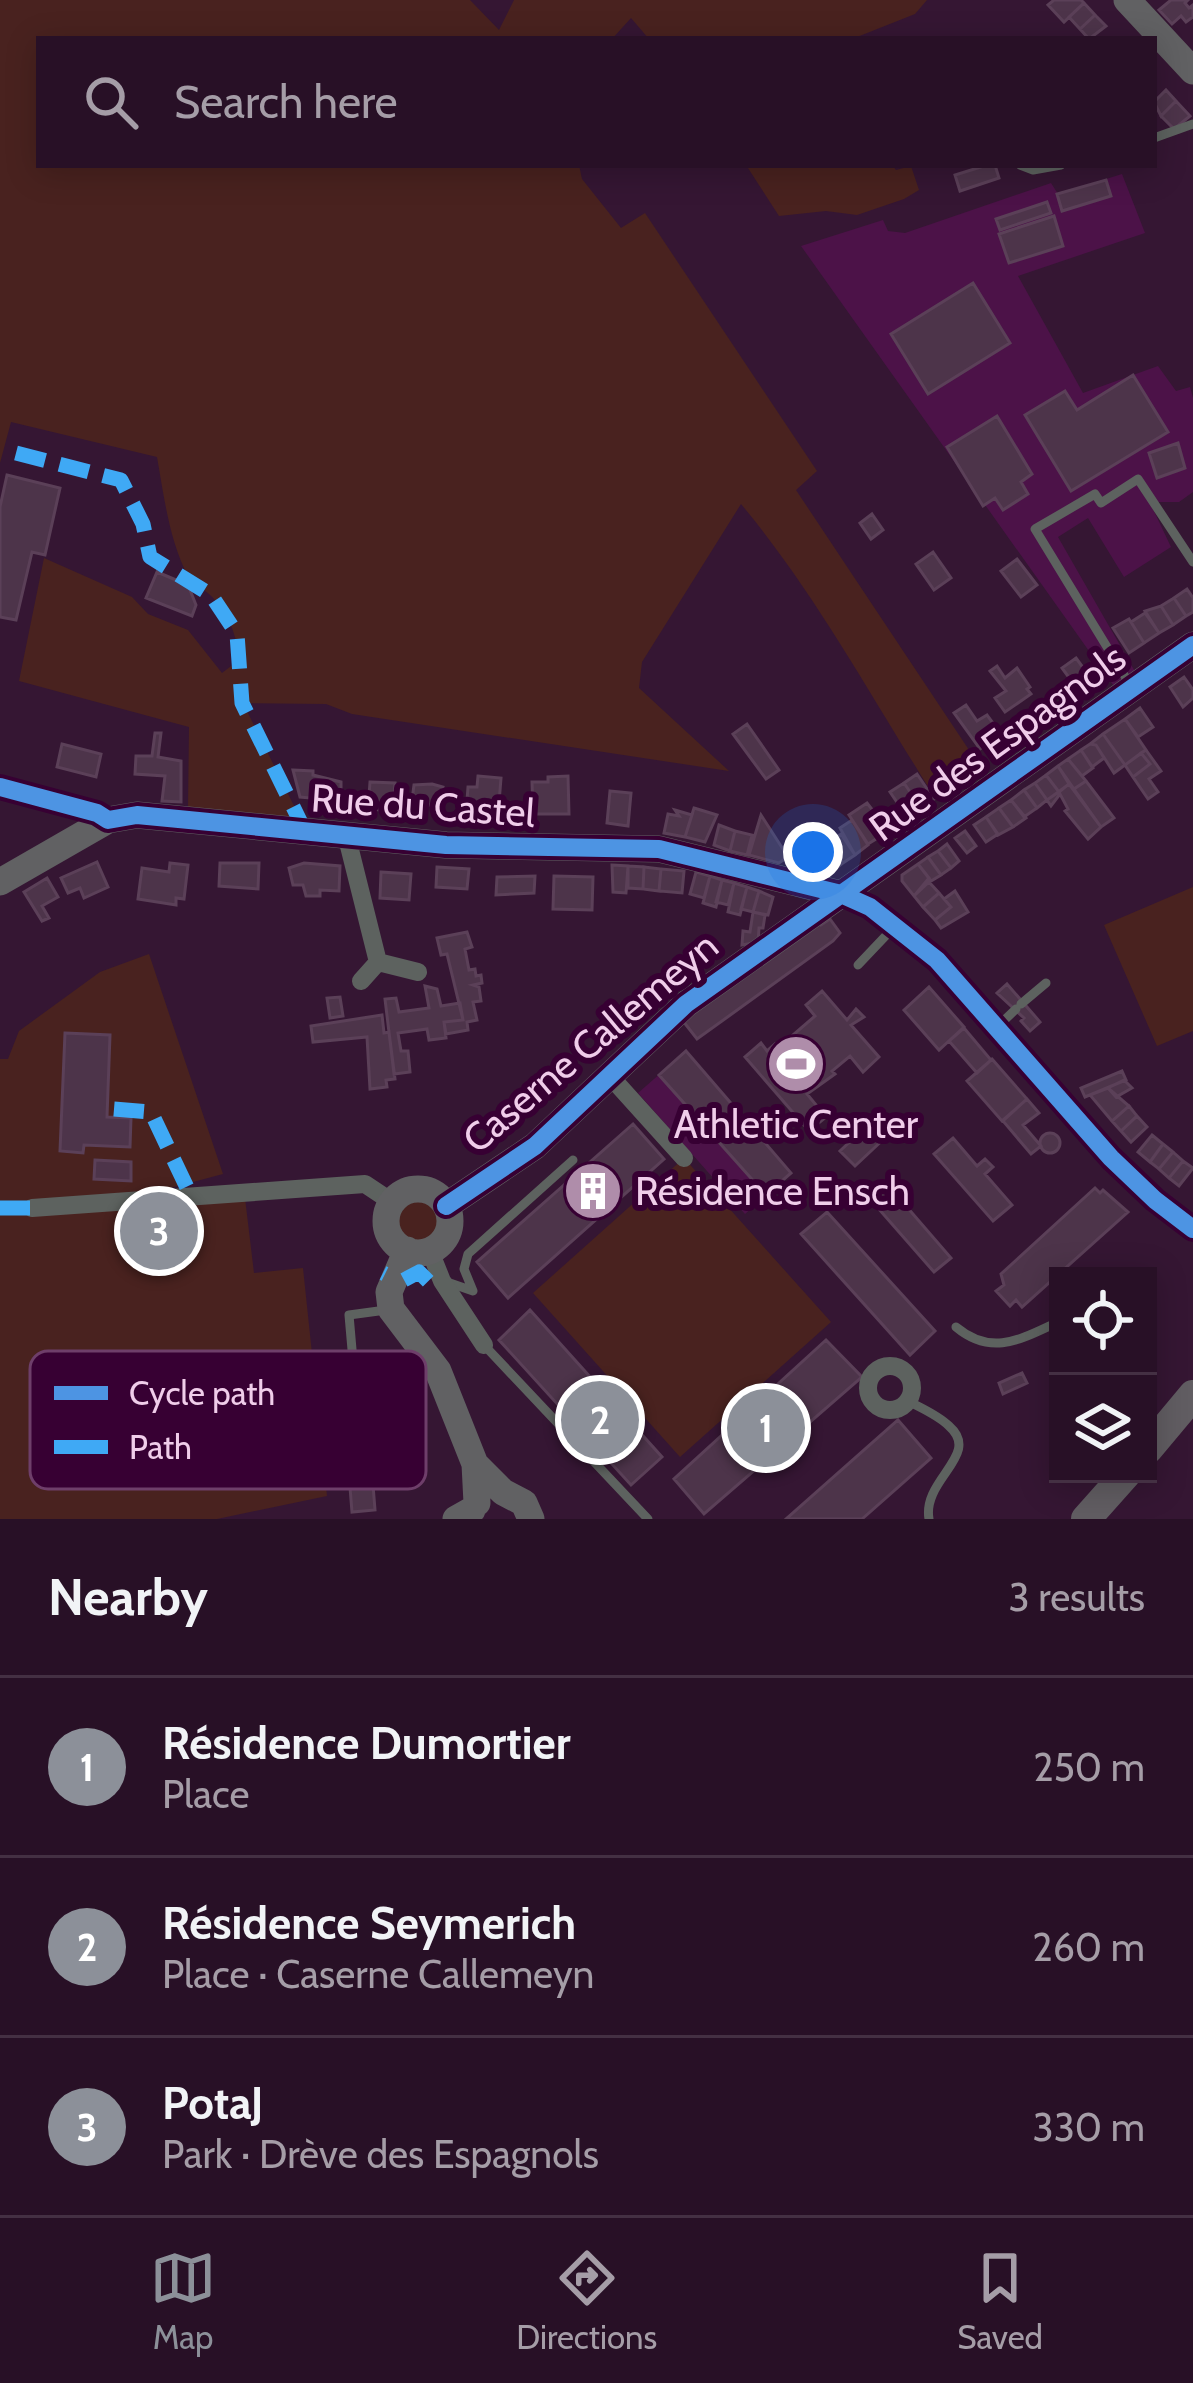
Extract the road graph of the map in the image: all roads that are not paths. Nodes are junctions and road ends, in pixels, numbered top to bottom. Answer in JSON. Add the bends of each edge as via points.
{"nodes":[{"id":1,"x":1127,"y":0,"type":"edge"},
{"id":2,"x":1193,"y":71,"type":"edge"},
{"id":3,"x":1193,"y":124,"type":"edge"},
{"id":4,"x":1157,"y":137,"type":"edge"},
{"id":5,"x":1193,"y":562,"type":"edge"},
{"id":6,"x":1193,"y":645,"type":"edge"},
{"id":7,"x":1131,"y":686,"type":"junction"},
{"id":8,"x":0,"y":788,"type":"edge"},
{"id":9,"x":108,"y":820,"type":"junction"},
{"id":10,"x":346,"y":834,"type":"junction"},
{"id":11,"x":0,"y":882,"type":"edge"},
{"id":12,"x":841,"y":894,"type":"junction"},
{"id":13,"x":895,"y":926,"type":"junction"},
{"id":14,"x":378,"y":962,"type":"junction"},
{"id":15,"x":857,"y":965,"type":"dead end"},
{"id":16,"x":418,"y":972,"type":"dead end"},
{"id":17,"x":361,"y":981,"type":"dead end"},
{"id":18,"x":1046,"y":982,"type":"dead end"},
{"id":19,"x":995,"y":1029,"type":"junction"},
{"id":20,"x":610,"y":1076,"type":"junction"},
{"id":21,"x":684,"y":1158,"type":"dead end"},
{"id":22,"x":573,"y":1160,"type":"dead end"},
{"id":23,"x":392,"y":1202,"type":"junction"},
{"id":24,"x":446,"y":1206,"type":"junction"},
{"id":25,"x":32,"y":1208,"type":"dead end"},
{"id":26,"x":1193,"y":1229,"type":"edge"},
{"id":27,"x":418,"y":1251,"type":"junction"},
{"id":28,"x":442,"y":1281,"type":"junction"},
{"id":29,"x":391,"y":1309,"type":"junction"},
{"id":30,"x":1049,"y":1326,"type":"edge"},
{"id":31,"x":956,"y":1327,"type":"dead end"},
{"id":32,"x":484,"y":1345,"type":"joint"},
{"id":33,"x":352,"y":1351,"type":"edge"},
{"id":34,"x":423,"y":1351,"type":"edge"},
{"id":35,"x":426,"y":1355,"type":"edge"},
{"id":36,"x":1193,"y":1395,"type":"edge"},
{"id":37,"x":908,"y":1400,"type":"dead end"},
{"id":38,"x":1157,"y":1438,"type":"edge"},
{"id":39,"x":1119,"y":1483,"type":"edge"},
{"id":40,"x":1121,"y":1483,"type":"edge"},
{"id":41,"x":475,"y":1508,"type":"edge"},
{"id":42,"x":531,"y":1519,"type":"edge"},
{"id":43,"x":647,"y":1519,"type":"edge"},
{"id":44,"x":929,"y":1519,"type":"edge"},
{"id":45,"x":1086,"y":1519,"type":"edge"},
{"id":46,"x":1095,"y":1519,"type":"edge"}],
"edges":[{"from":1,"to":2,"type":"street"},
{"from":3,"to":4,"type":"lane"},
{"from":5,"to":7,"type":"lane","via":[[1138,479],[1035,529]]},
{"from":6,"to":7,"type":"street","name":"Rue des Espagnols"},
{"from":7,"to":12,"type":"street","name":"Rue des Espagnols"},
{"from":8,"to":9,"type":"street","name":"Rue du Castel"},
{"from":9,"to":10,"type":"street","name":"Rue du Castel","via":[[137,815]]},
{"from":9,"to":11,"type":"street"},
{"from":10,"to":12,"type":"street","name":"Rue du Castel","via":[[446,845],[659,849]]},
{"from":10,"to":14,"type":"street","name":"Rue du Castel"},
{"from":12,"to":13,"type":"street"},
{"from":12,"to":20,"type":"street","name":"Caserne Callemeyn","via":[[686,1004]]},
{"from":13,"to":15,"type":"lane"},
{"from":13,"to":19,"type":"street","via":[[937,960]]},
{"from":14,"to":16,"type":"street"},
{"from":14,"to":17,"type":"street"},
{"from":18,"to":19,"type":"lane"},
{"from":19,"to":26,"type":"street","via":[[1111,1158]]},
{"from":20,"to":21,"type":"street"},
{"from":20,"to":24,"type":"street","name":"Caserne Callemeyn","via":[[535,1146]]},
{"from":22,"to":28,"type":"lane","via":[[468,1255],[473,1291]]},
{"from":23,"to":24,"type":"street","via":[[413,1189]]},
{"from":23,"to":25,"type":"street","via":[[361,1184]]},
{"from":23,"to":27,"type":"street","via":[[389,1235]]},
{"from":24,"to":27,"type":"street","via":[[445,1236]]},
{"from":27,"to":28,"type":"street"},
{"from":27,"to":29,"type":"street","via":[[389,1292]]},
{"from":28,"to":32,"type":"street"},
{"from":29,"to":33,"type":"lane","via":[[349,1315]]},
{"from":29,"to":34,"type":"street"},
{"from":30,"to":31,"type":"lane","via":[[1000,1346]]},
{"from":32,"to":43,"type":"lane"},
{"from":35,"to":41,"type":"street","via":[[475,1464]]},
{"from":36,"to":38,"type":"main road"},
{"from":37,"to":44,"type":"lane","via":[[950,1426],[959,1447],[928,1499]]},
{"from":39,"to":45,"type":"main road"},
{"from":40,"to":46,"type":"main road"},
{"from":41,"to":42,"type":"street","via":[[524,1503]]}]}
